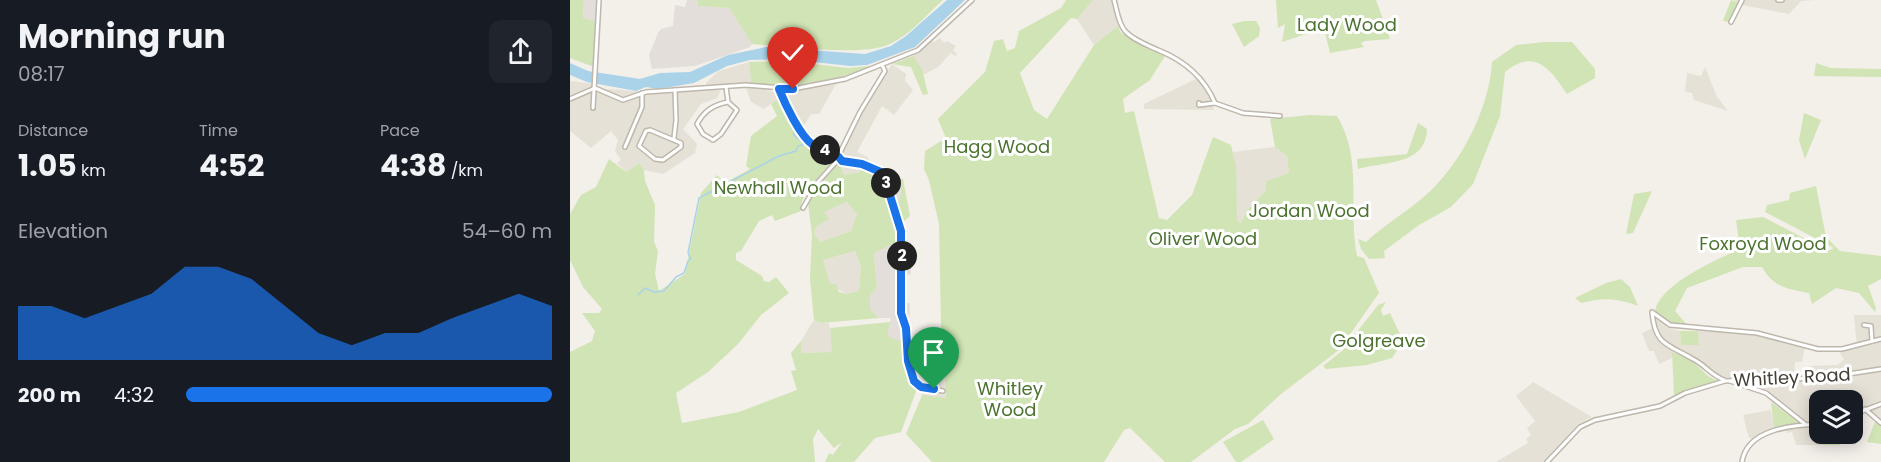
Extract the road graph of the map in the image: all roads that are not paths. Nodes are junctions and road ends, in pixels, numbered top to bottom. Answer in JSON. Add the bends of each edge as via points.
{"nodes":[{"id":1,"x":599,"y":0,"type":"edge"},
{"id":2,"x":972,"y":0,"type":"edge"},
{"id":3,"x":1114,"y":0,"type":"edge"},
{"id":4,"x":1742,"y":0,"type":"edge"},
{"id":5,"x":1731,"y":22,"type":"dead end"},
{"id":6,"x":892,"y":62,"type":"junction"},
{"id":7,"x":882,"y":65,"type":"junction"},
{"id":8,"x":885,"y":71,"type":"junction"},
{"id":9,"x":595,"y":86,"type":"junction"},
{"id":10,"x":726,"y":87,"type":"junction"},
{"id":11,"x":779,"y":89,"type":"junction"},
{"id":12,"x":675,"y":90,"type":"junction"},
{"id":13,"x":642,"y":93,"type":"junction"},
{"id":14,"x":570,"y":99,"type":"edge"},
{"id":15,"x":728,"y":102,"type":"junction"},
{"id":16,"x":1199,"y":103,"type":"dead end"},
{"id":17,"x":1215,"y":103,"type":"junction"},
{"id":18,"x":593,"y":108,"type":"dead end"},
{"id":19,"x":1280,"y":116,"type":"dead end"},
{"id":20,"x":674,"y":138,"type":"junction"},
{"id":21,"x":625,"y":147,"type":"dead end"},
{"id":22,"x":839,"y":156,"type":"junction"},
{"id":23,"x":803,"y":208,"type":"dead end"},
{"id":24,"x":1864,"y":325,"type":"dead end"},
{"id":25,"x":1881,"y":339,"type":"edge"},
{"id":26,"x":1872,"y":342,"type":"junction"},
{"id":27,"x":1881,"y":369,"type":"edge"},
{"id":28,"x":1727,"y":381,"type":"junction"},
{"id":29,"x":944,"y":391,"type":"dead end"},
{"id":30,"x":1881,"y":404,"type":"edge"},
{"id":31,"x":1865,"y":409,"type":"joint"},
{"id":32,"x":1881,"y":423,"type":"edge"},
{"id":33,"x":1805,"y":424,"type":"junction"},
{"id":34,"x":1809,"y":424,"type":"edge"},
{"id":35,"x":1547,"y":462,"type":"edge"},
{"id":36,"x":1742,"y":462,"type":"edge"}],
"edges":[{"from":1,"to":9,"type":"street"},
{"from":2,"to":6,"type":"street","via":[[918,50]]},
{"from":3,"to":17,"type":"street","via":[[1124,30],[1194,71]]},
{"from":4,"to":5,"type":"street"},
{"from":6,"to":7,"type":"street"},
{"from":6,"to":8,"type":"street"},
{"from":7,"to":8,"type":"street"},
{"from":7,"to":11,"type":"street","via":[[827,84]]},
{"from":8,"to":22,"type":"street"},
{"from":9,"to":13,"type":"street","via":[[623,100]]},
{"from":9,"to":14,"type":"street"},
{"from":9,"to":18,"type":"street"},
{"from":10,"to":11,"type":"street"},
{"from":10,"to":12,"type":"street"},
{"from":10,"to":15,"type":"street"},
{"from":11,"to":22,"type":"street","via":[[787,108],[813,145]]},
{"from":12,"to":13,"type":"street"},
{"from":12,"to":20,"type":"street"},
{"from":13,"to":21,"type":"street","via":[[642,107]]},
{"from":15,"to":15,"type":"street","via":[[716,104],[698,124],[712,140],[721,134],[737,110]]},
{"from":16,"to":17,"type":"street"},
{"from":17,"to":19,"type":"street","via":[[1243,113]]},
{"from":20,"to":20,"type":"street","via":[[681,142],[681,147],[663,160],[655,159],[639,146],[645,130]]},
{"from":22,"to":23,"type":"street"},
{"from":22,"to":29,"type":"street","via":[[842,161],[883,173],[901,231],[901,313],[912,378],[921,387]]},
{"from":24,"to":26,"type":"street","via":[[1871,326]]},
{"from":25,"to":26,"type":"street"},
{"from":26,"to":28,"type":"street","via":[[1842,349],[1806,347],[1757,333],[1670,325],[1652,312],[1659,338],[1670,349],[1695,359],[1713,376]]},
{"from":27,"to":28,"type":"street","name":"Whitley Road","via":[[1822,378]]},
{"from":28,"to":33,"type":"street","via":[[1766,393]]},
{"from":28,"to":35,"type":"street","name":"Whitley Road","via":[[1685,393],[1660,406],[1595,420],[1580,427]]},
{"from":30,"to":31,"type":"street"},
{"from":31,"to":32,"type":"street"},
{"from":33,"to":34,"type":"street"},
{"from":33,"to":36,"type":"street","via":[[1757,438],[1745,449]]}]}
